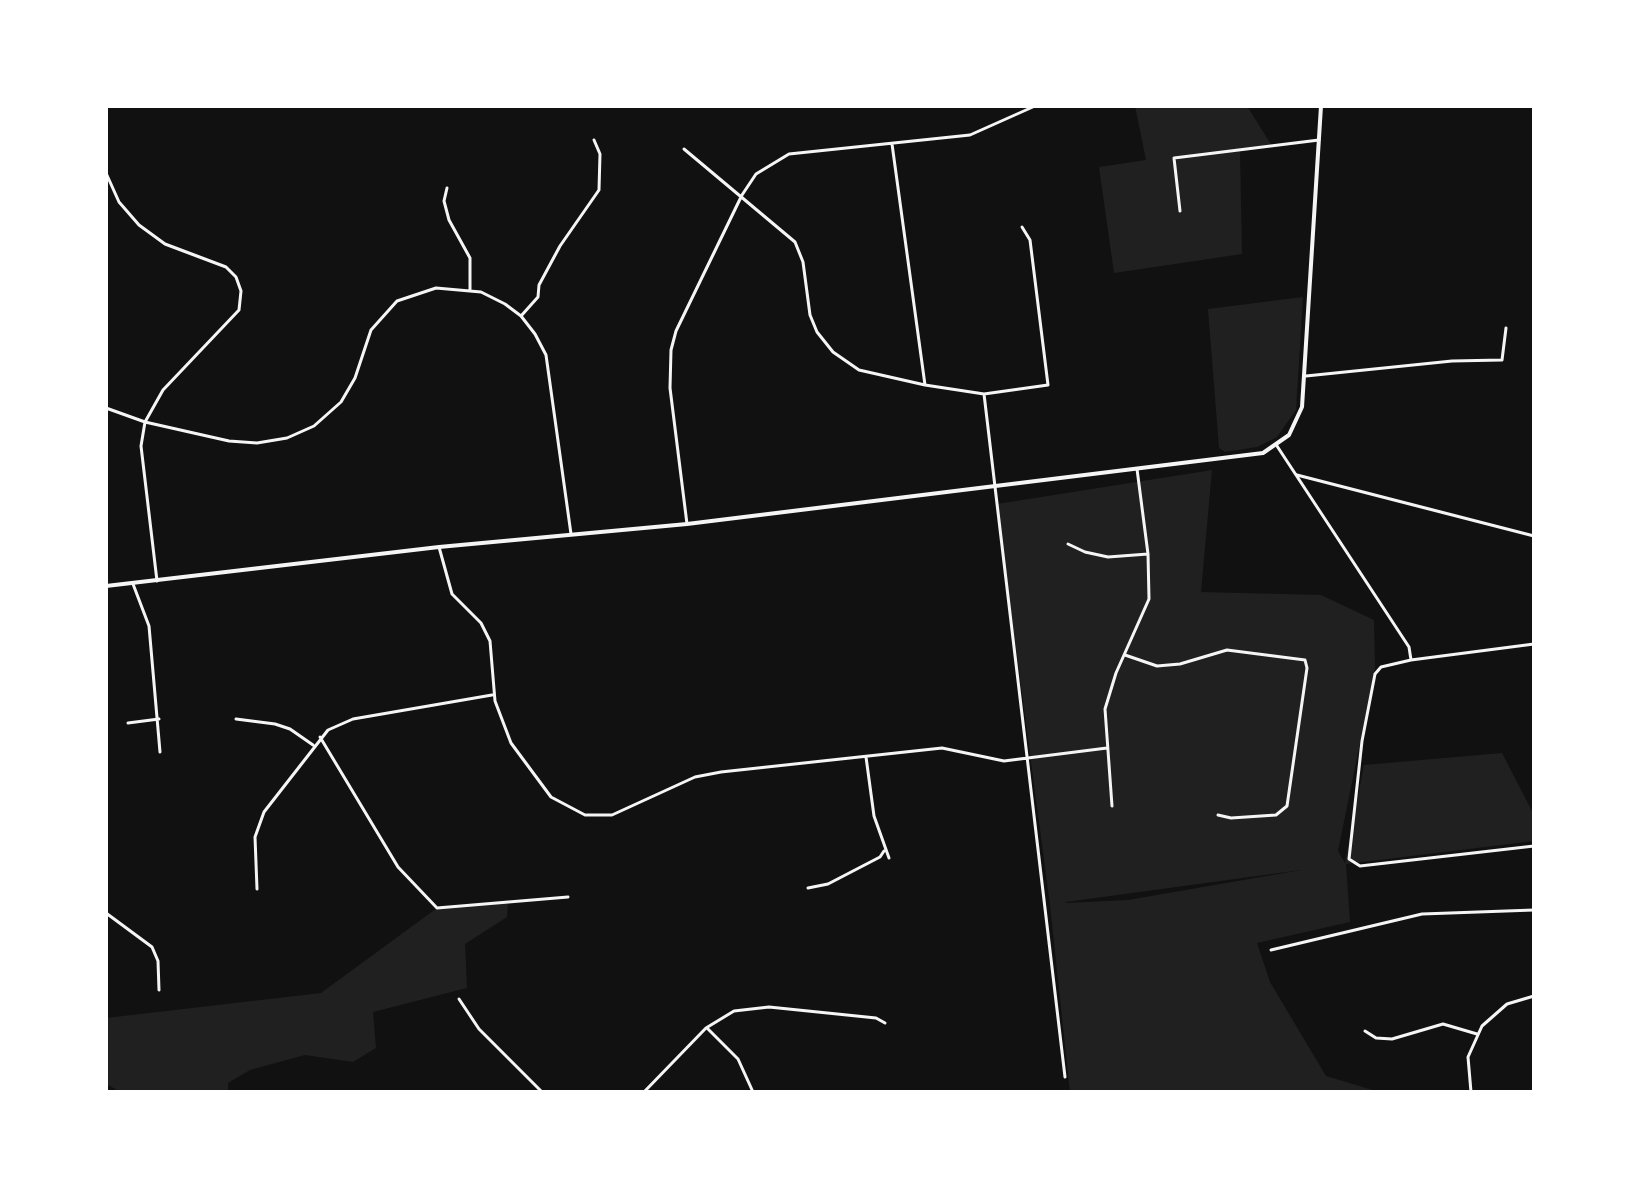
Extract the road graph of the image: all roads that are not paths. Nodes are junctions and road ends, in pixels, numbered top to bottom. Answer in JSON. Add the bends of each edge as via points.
{"nodes":[{"id":1,"x":1035,"y":106,"type":"edge"},
{"id":2,"x":1321,"y":106,"type":"edge"},
{"id":3,"x":594,"y":140,"type":"dead end"},
{"id":4,"x":1319,"y":140,"type":"junction"},
{"id":5,"x":892,"y":144,"type":"junction"},
{"id":6,"x":684,"y":149,"type":"dead end"},
{"id":7,"x":106,"y":173,"type":"edge"},
{"id":8,"x":447,"y":188,"type":"dead end"},
{"id":9,"x":742,"y":195,"type":"junction"},
{"id":10,"x":1180,"y":211,"type":"dead end"},
{"id":11,"x":1022,"y":227,"type":"dead end"},
{"id":12,"x":470,"y":290,"type":"junction"},
{"id":13,"x":521,"y":316,"type":"junction"},
{"id":14,"x":1506,"y":328,"type":"dead end"},
{"id":15,"x":1306,"y":376,"type":"junction"},
{"id":16,"x":925,"y":385,"type":"junction"},
{"id":17,"x":984,"y":394,"type":"junction"},
{"id":18,"x":106,"y":408,"type":"edge"},
{"id":19,"x":145,"y":422,"type":"junction"},
{"id":20,"x":1277,"y":446,"type":"junction"},
{"id":21,"x":1137,"y":469,"type":"junction"},
{"id":22,"x":1297,"y":475,"type":"junction"},
{"id":23,"x":996,"y":485,"type":"junction"},
{"id":24,"x":687,"y":524,"type":"junction"},
{"id":25,"x":571,"y":534,"type":"junction"},
{"id":26,"x":1534,"y":536,"type":"edge"},
{"id":27,"x":1068,"y":544,"type":"dead end"},
{"id":28,"x":439,"y":547,"type":"junction"},
{"id":29,"x":1148,"y":554,"type":"junction"},
{"id":30,"x":157,"y":581,"type":"junction"},
{"id":31,"x":133,"y":584,"type":"junction"},
{"id":32,"x":106,"y":586,"type":"edge"},
{"id":33,"x":1534,"y":644,"type":"edge"},
{"id":34,"x":1125,"y":655,"type":"junction"},
{"id":35,"x":1411,"y":660,"type":"junction"},
{"id":36,"x":494,"y":695,"type":"junction"},
{"id":37,"x":159,"y":719,"type":"junction"},
{"id":38,"x":236,"y":719,"type":"dead end"},
{"id":39,"x":128,"y":723,"type":"dead end"},
{"id":40,"x":320,"y":737,"type":"junction"},
{"id":41,"x":313,"y":745,"type":"junction"},
{"id":42,"x":1107,"y":748,"type":"junction"},
{"id":43,"x":160,"y":752,"type":"dead end"},
{"id":44,"x":866,"y":756,"type":"junction"},
{"id":45,"x":1029,"y":758,"type":"junction"},
{"id":46,"x":1112,"y":806,"type":"dead end"},
{"id":47,"x":1218,"y":815,"type":"dead end"},
{"id":48,"x":1534,"y":846,"type":"edge"},
{"id":49,"x":884,"y":851,"type":"junction"},
{"id":50,"x":889,"y":858,"type":"dead end"},
{"id":51,"x":808,"y":888,"type":"dead end"},
{"id":52,"x":257,"y":889,"type":"dead end"},
{"id":53,"x":568,"y":897,"type":"dead end"},
{"id":54,"x":1534,"y":910,"type":"edge"},
{"id":55,"x":106,"y":913,"type":"edge"},
{"id":56,"x":1271,"y":950,"type":"dead end"},
{"id":57,"x":159,"y":990,"type":"dead end"},
{"id":58,"x":1534,"y":996,"type":"edge"},
{"id":59,"x":459,"y":999,"type":"dead end"},
{"id":60,"x":885,"y":1023,"type":"dead end"},
{"id":61,"x":706,"y":1028,"type":"junction"},
{"id":62,"x":1365,"y":1031,"type":"dead end"},
{"id":63,"x":1477,"y":1034,"type":"junction"},
{"id":64,"x":1065,"y":1077,"type":"dead end"},
{"id":65,"x":542,"y":1092,"type":"edge"},
{"id":66,"x":644,"y":1092,"type":"edge"},
{"id":67,"x":753,"y":1092,"type":"edge"},
{"id":68,"x":1471,"y":1092,"type":"edge"}],
"edges":[{"from":1,"to":5,"type":"street","via":[[983,132]]},
{"from":2,"to":4,"type":"street"},
{"from":3,"to":13,"type":"street","via":[[600,154],[599,190],[560,246],[538,297]]},
{"from":4,"to":10,"type":"street","via":[[1174,158]]},
{"from":4,"to":15,"type":"street"},
{"from":5,"to":9,"type":"street","via":[[782,156],[761,168]]},
{"from":5,"to":16,"type":"street"},
{"from":6,"to":9,"type":"street"},
{"from":7,"to":19,"type":"street","via":[[119,202],[139,225],[165,244],[226,267],[241,291],[239,310],[163,390]]},
{"from":8,"to":12,"type":"street","via":[[449,220],[470,258]]},
{"from":9,"to":16,"type":"street","via":[[795,242],[810,315],[827,347],[859,370]]},
{"from":9,"to":24,"type":"street","via":[[671,350],[670,388]]},
{"from":11,"to":17,"type":"street","via":[[1030,240],[1048,385]]},
{"from":12,"to":13,"type":"street","via":[[497,299]]},
{"from":12,"to":19,"type":"street","via":[[426,289],[392,305],[371,330],[341,402],[294,435],[247,443]]},
{"from":13,"to":25,"type":"street","via":[[540,341],[548,363]]},
{"from":14,"to":15,"type":"street","via":[[1502,360]]},
{"from":15,"to":20,"type":"street","via":[[1301,414]]},
{"from":16,"to":17,"type":"street"},
{"from":17,"to":23,"type":"street"},
{"from":18,"to":19,"type":"street"},
{"from":19,"to":30,"type":"street","via":[[141,446]]},
{"from":20,"to":21,"type":"street","via":[[1256,455]]},
{"from":20,"to":22,"type":"street"},
{"from":21,"to":23,"type":"street"},
{"from":21,"to":29,"type":"street"},
{"from":22,"to":26,"type":"street"},
{"from":22,"to":35,"type":"street","via":[[1409,647]]},
{"from":23,"to":24,"type":"street"},
{"from":23,"to":45,"type":"street"},
{"from":24,"to":25,"type":"street"},
{"from":25,"to":28,"type":"street"},
{"from":27,"to":29,"type":"street","via":[[1108,557]]},
{"from":28,"to":30,"type":"street"},
{"from":28,"to":36,"type":"street","via":[[452,594],[481,623],[490,641]]},
{"from":29,"to":34,"type":"street","via":[[1149,599]]},
{"from":30,"to":31,"type":"street"},
{"from":31,"to":32,"type":"street"},
{"from":31,"to":37,"type":"street","via":[[149,626]]},
{"from":33,"to":35,"type":"street"},
{"from":34,"to":42,"type":"street","via":[[1105,709]]},
{"from":34,"to":47,"type":"street","via":[[1157,666],[1227,650],[1305,660],[1287,806],[1276,815]]},
{"from":35,"to":48,"type":"street","via":[[1381,667],[1375,674],[1349,859],[1363,866]]},
{"from":36,"to":40,"type":"street","via":[[353,719]]},
{"from":36,"to":44,"type":"street","via":[[507,735],[533,776],[564,806],[592,816],[631,809],[711,773]]},
{"from":37,"to":39,"type":"street"},
{"from":37,"to":43,"type":"street"},
{"from":38,"to":41,"type":"street","via":[[290,729]]},
{"from":40,"to":41,"type":"street"},
{"from":40,"to":53,"type":"street","via":[[398,867],[437,908]]},
{"from":41,"to":52,"type":"street","via":[[264,812],[255,837]]},
{"from":42,"to":45,"type":"street"},
{"from":42,"to":46,"type":"street"},
{"from":44,"to":45,"type":"street","via":[[942,748],[996,760]]},
{"from":44,"to":49,"type":"street"},
{"from":45,"to":64,"type":"street"},
{"from":49,"to":50,"type":"street"},
{"from":49,"to":51,"type":"street","via":[[828,884]]},
{"from":54,"to":56,"type":"street","via":[[1422,914]]},
{"from":55,"to":57,"type":"street","via":[[152,947]]},
{"from":58,"to":63,"type":"street","via":[[1500,1008]]},
{"from":59,"to":65,"type":"street","via":[[479,1029]]},
{"from":60,"to":61,"type":"street","via":[[769,1007],[734,1011]]},
{"from":61,"to":66,"type":"street"},
{"from":61,"to":67,"type":"street","via":[[738,1059]]},
{"from":62,"to":63,"type":"street","via":[[1392,1039],[1443,1024]]},
{"from":63,"to":68,"type":"street","via":[[1468,1057]]}]}
